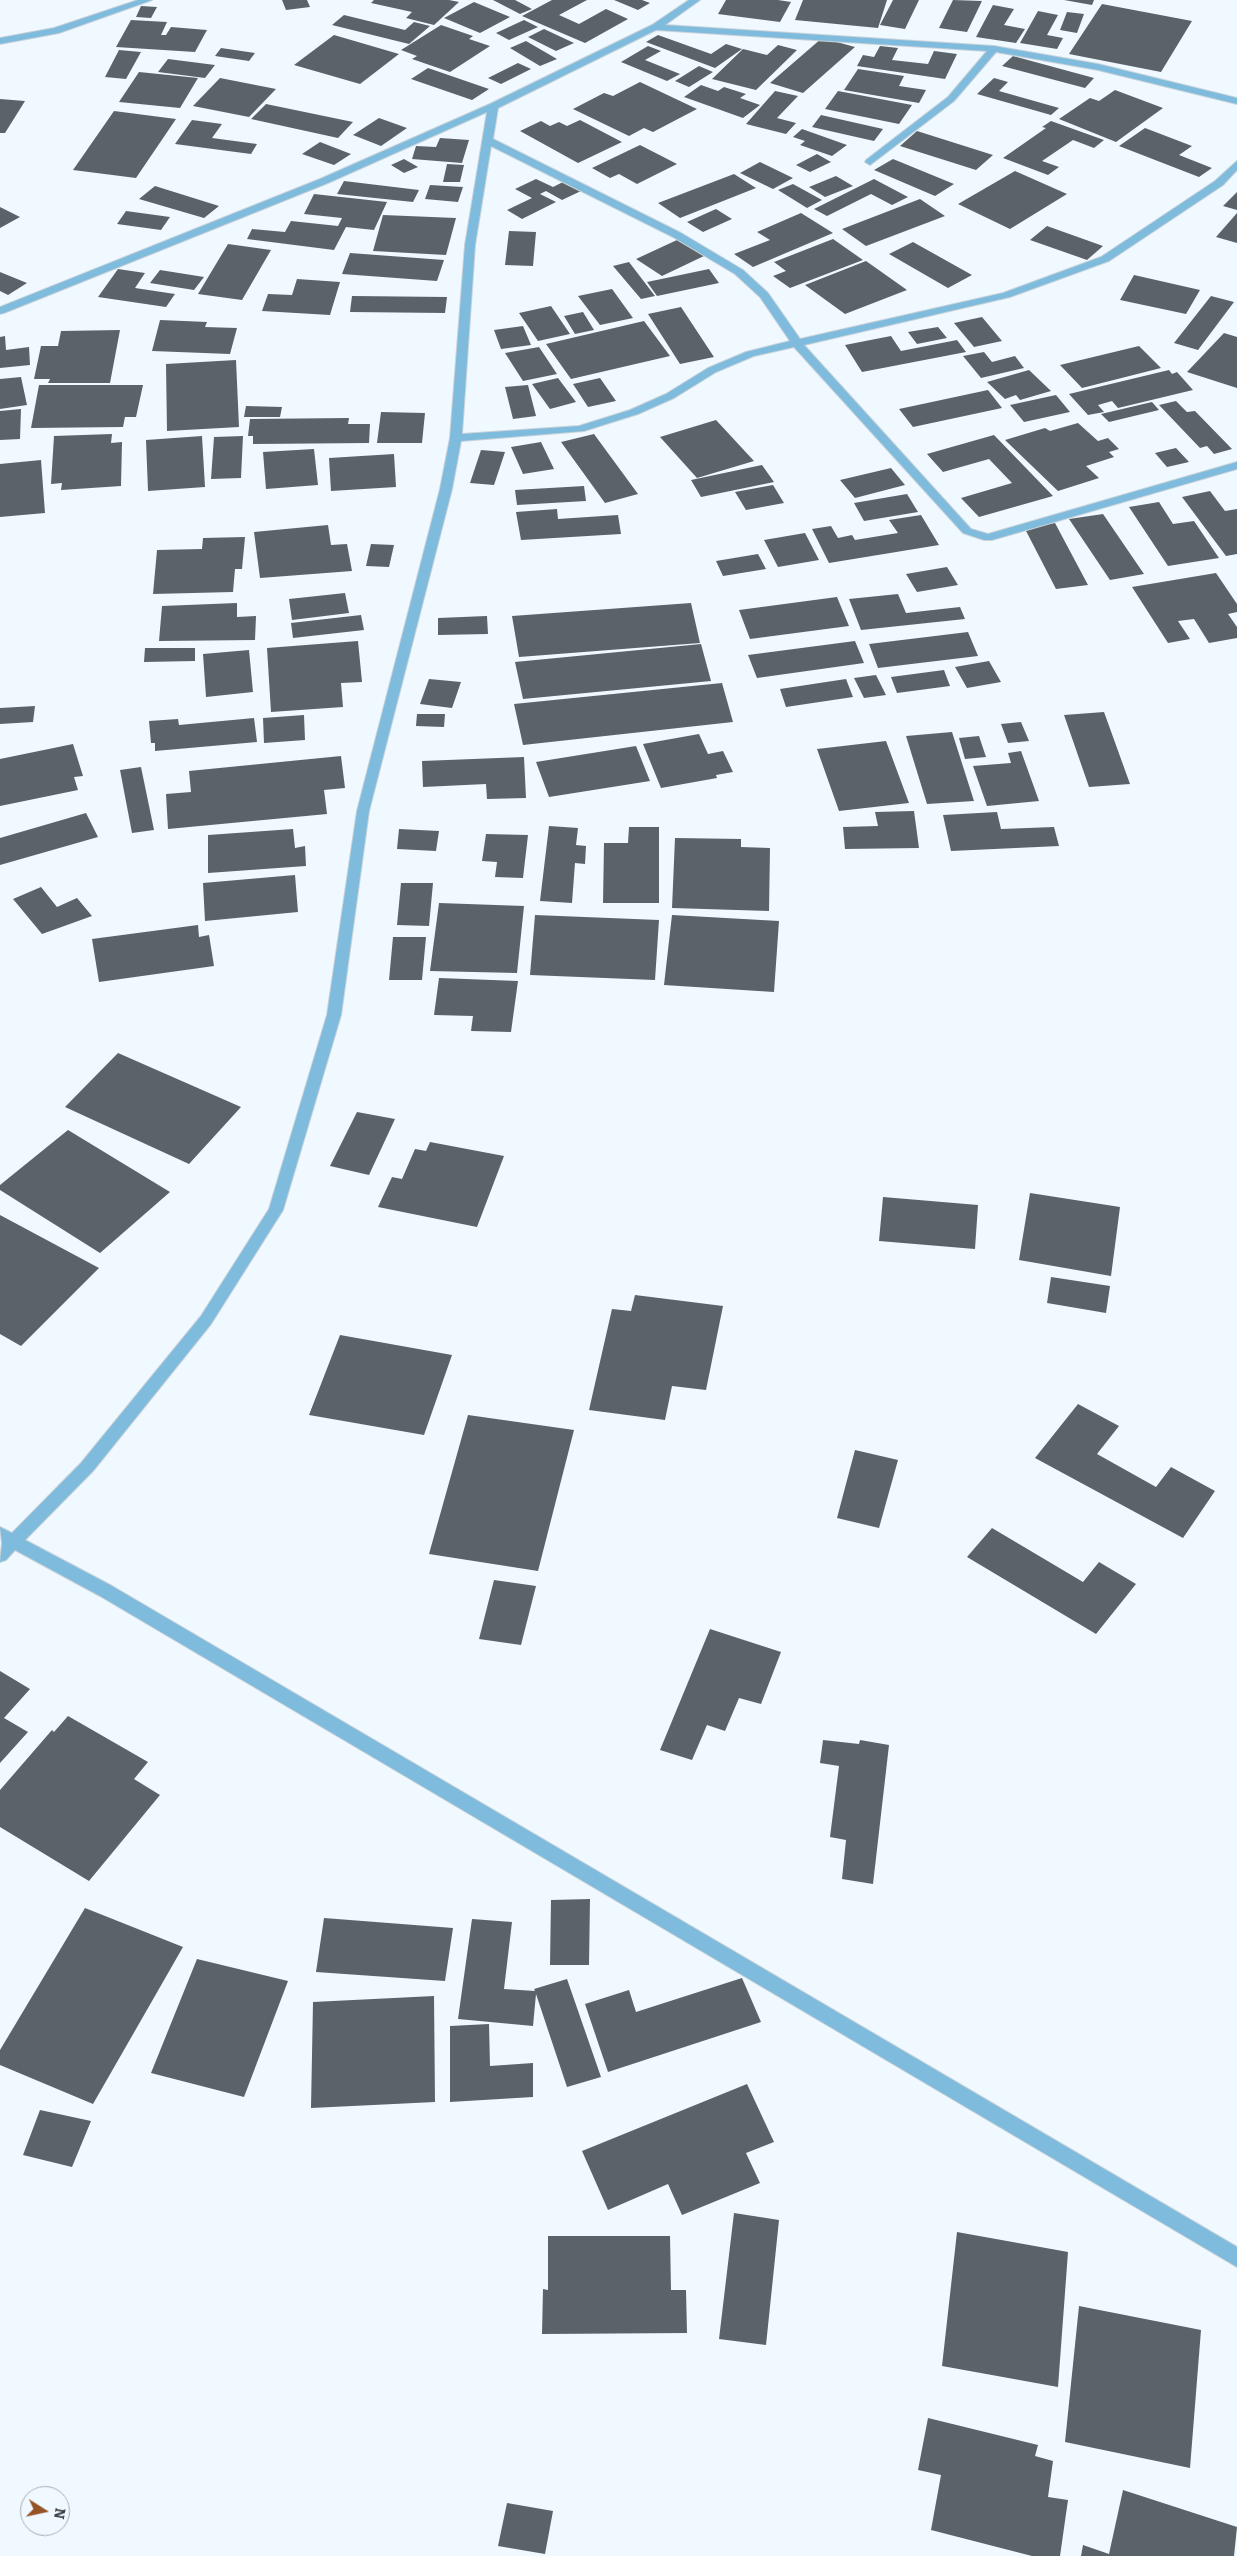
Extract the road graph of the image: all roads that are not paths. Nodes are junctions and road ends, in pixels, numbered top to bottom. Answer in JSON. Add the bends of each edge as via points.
{"nodes":[{"id":1,"x":147,"y":0,"type":"edge"},
{"id":2,"x":695,"y":0,"type":"edge"},
{"id":3,"x":655,"y":27,"type":"junction"},
{"id":4,"x":0,"y":40,"type":"edge"},
{"id":5,"x":994,"y":49,"type":"junction"},
{"id":6,"x":1237,"y":101,"type":"edge"},
{"id":7,"x":492,"y":106,"type":"junction"},
{"id":8,"x":487,"y":140,"type":"junction"},
{"id":9,"x":870,"y":162,"type":"dead end"},
{"id":10,"x":1237,"y":164,"type":"edge"},
{"id":11,"x":0,"y":311,"type":"edge"},
{"id":12,"x":798,"y":345,"type":"junction"},
{"id":13,"x":456,"y":438,"type":"junction"},
{"id":14,"x":1237,"y":464,"type":"edge"},
{"id":15,"x":7,"y":1538,"type":"edge"},
{"id":16,"x":0,"y":1555,"type":"edge"},
{"id":17,"x":1237,"y":2258,"type":"edge"}],
"edges":[{"from":1,"to":4,"type":"street","via":[[56,31]]},
{"from":2,"to":3,"type":"street"},
{"from":3,"to":5,"type":"street"},
{"from":3,"to":7,"type":"street"},
{"from":5,"to":6,"type":"street","via":[[1098,67]]},
{"from":5,"to":9,"type":"street","via":[[951,99]]},
{"from":7,"to":8,"type":"street"},
{"from":7,"to":11,"type":"street","via":[[324,181]]},
{"from":8,"to":12,"type":"street","via":[[676,235],[739,272],[764,295]]},
{"from":8,"to":13,"type":"street","via":[[470,245]]},
{"from":10,"to":12,"type":"street","via":[[1219,183],[1105,259],[1006,295]]},
{"from":12,"to":13,"type":"street","via":[[750,354],[712,370],[670,396],[634,412],[580,428]]},
{"from":12,"to":14,"type":"street","via":[[948,512],[967,531],[988,538]]},
{"from":13,"to":15,"type":"street","via":[[446,489],[363,811],[334,1015],[276,1210],[206,1320],[87,1468]]},
{"from":15,"to":16,"type":"street"},
{"from":15,"to":17,"type":"street","via":[[106,1591]]}]}
